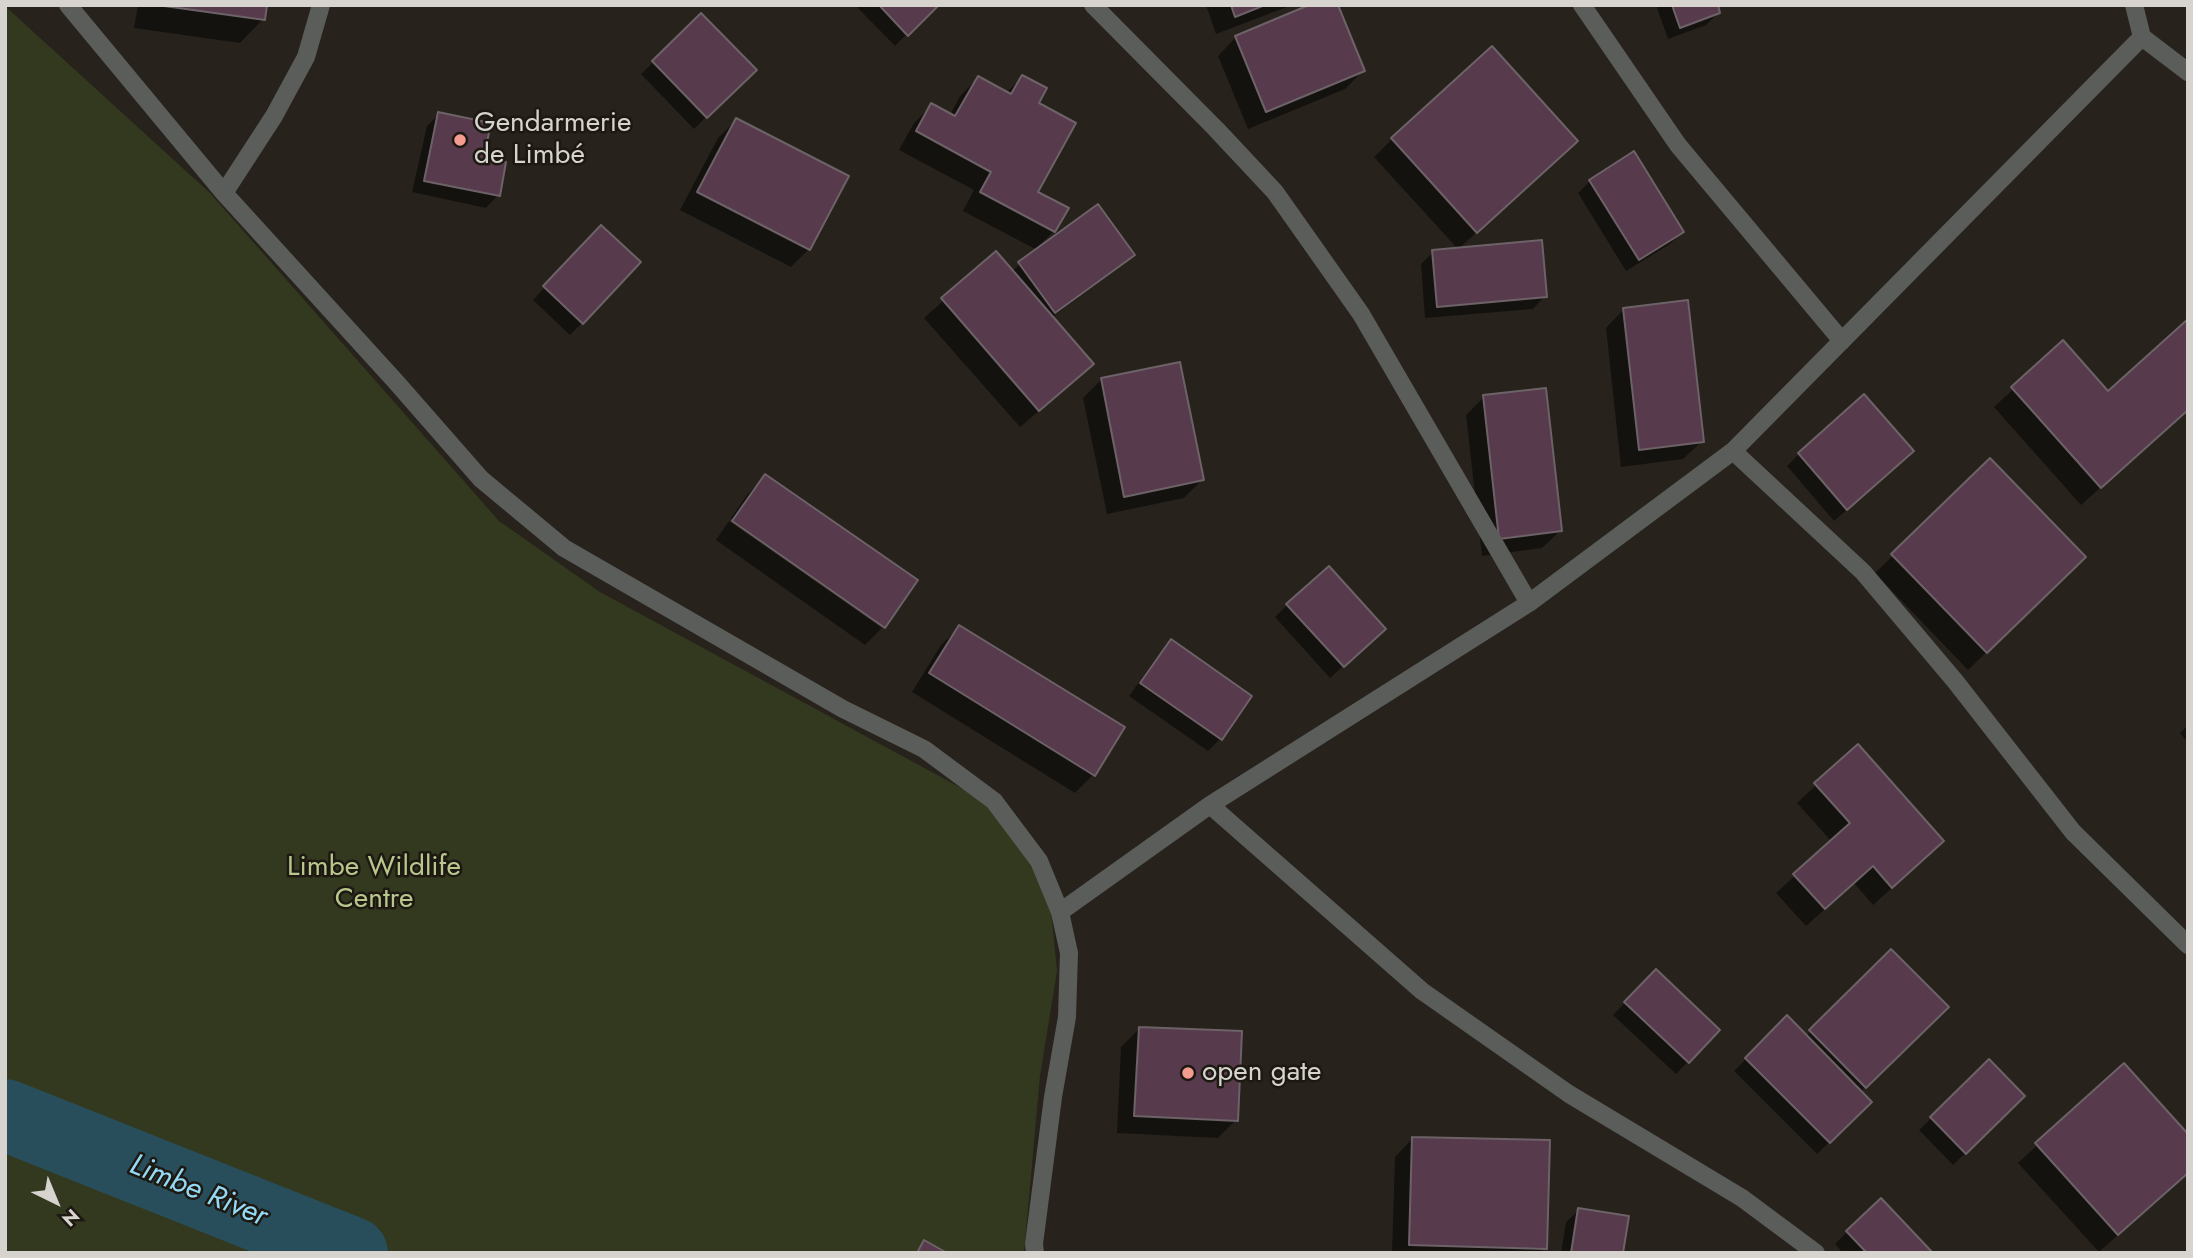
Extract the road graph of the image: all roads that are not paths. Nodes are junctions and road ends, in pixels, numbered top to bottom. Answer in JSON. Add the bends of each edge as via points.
{"nodes":[{"id":1,"x":68,"y":5,"type":"edge"},
{"id":2,"x":321,"y":5,"type":"edge"},
{"id":3,"x":1093,"y":5,"type":"edge"},
{"id":4,"x":1582,"y":5,"type":"edge"},
{"id":5,"x":2134,"y":5,"type":"edge"},
{"id":6,"x":2142,"y":37,"type":"junction"},
{"id":7,"x":2188,"y":72,"type":"edge"},
{"id":8,"x":224,"y":193,"type":"junction"},
{"id":9,"x":1842,"y":341,"type":"junction"},
{"id":10,"x":1733,"y":451,"type":"junction"},
{"id":11,"x":1529,"y":603,"type":"junction"},
{"id":12,"x":1210,"y":806,"type":"junction"},
{"id":13,"x":1059,"y":912,"type":"junction"},
{"id":14,"x":2188,"y":945,"type":"edge"},
{"id":15,"x":1035,"y":1253,"type":"edge"},
{"id":16,"x":1816,"y":1253,"type":"edge"}],
"edges":[{"from":1,"to":8,"type":"street"},
{"from":2,"to":8,"type":"street","via":[[306,57]]},
{"from":3,"to":11,"type":"street","via":[[1275,192],[1382,349]]},
{"from":4,"to":9,"type":"street","via":[[1678,145]]},
{"from":5,"to":6,"type":"street"},
{"from":6,"to":7,"type":"street"},
{"from":6,"to":9,"type":"street"},
{"from":8,"to":13,"type":"street","via":[[481,479],[564,548],[843,709],[923,749],[994,801],[1039,861]]},
{"from":9,"to":10,"type":"street"},
{"from":10,"to":11,"type":"street"},
{"from":10,"to":14,"type":"street","via":[[1863,572],[2073,832]]},
{"from":11,"to":12,"type":"street"},
{"from":12,"to":13,"type":"street"},
{"from":12,"to":16,"type":"street","via":[[1422,991],[1569,1094],[1742,1198]]},
{"from":13,"to":15,"type":"street","via":[[1069,953],[1068,1017],[1053,1097]]}]}
